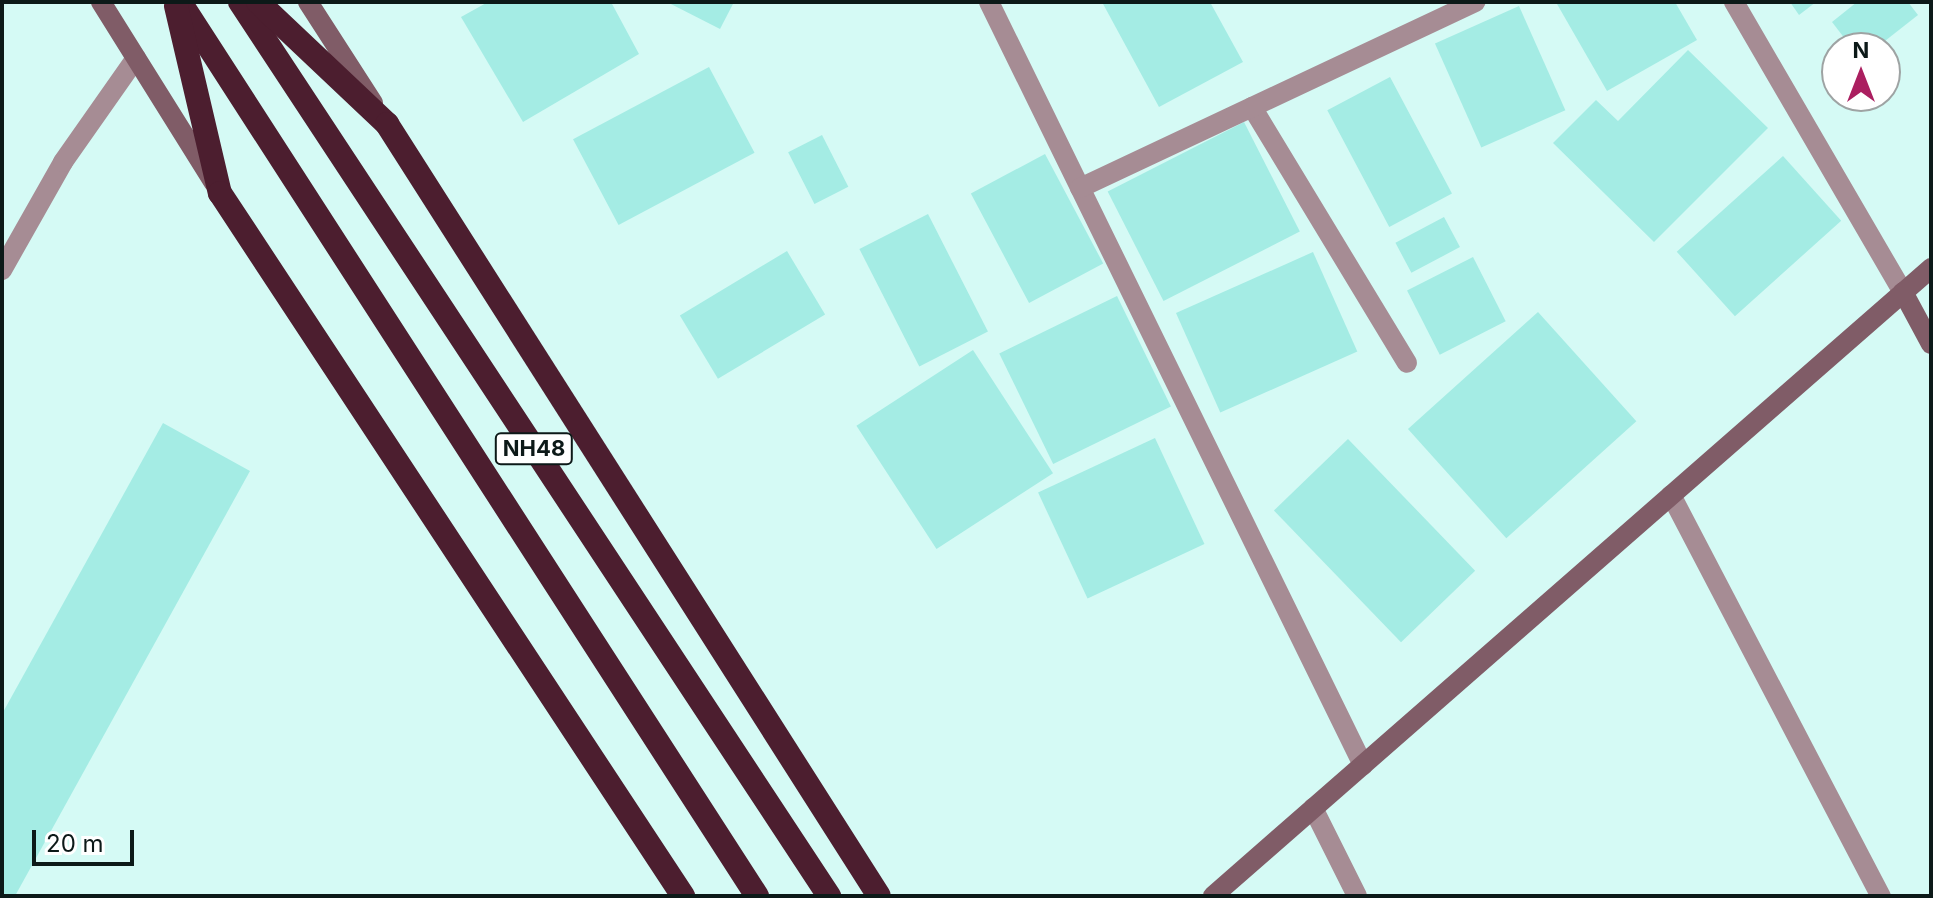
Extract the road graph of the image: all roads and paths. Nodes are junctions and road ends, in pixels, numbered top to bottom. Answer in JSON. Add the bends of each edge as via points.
{"nodes":[{"id":1,"x":101,"y":2,"type":"edge"},
{"id":2,"x":178,"y":2,"type":"edge"},
{"id":3,"x":240,"y":2,"type":"edge"},
{"id":4,"x":258,"y":2,"type":"edge"},
{"id":5,"x":308,"y":2,"type":"edge"},
{"id":6,"x":989,"y":2,"type":"edge"},
{"id":7,"x":1475,"y":2,"type":"edge"},
{"id":8,"x":1734,"y":2,"type":"edge"},
{"id":9,"x":136,"y":58,"type":"junction"},
{"id":10,"x":1252,"y":107,"type":"junction"},
{"id":11,"x":387,"y":124,"type":"junction"},
{"id":12,"x":1080,"y":188,"type":"junction"},
{"id":13,"x":220,"y":193,"type":"junction"},
{"id":14,"x":1931,"y":268,"type":"edge"},
{"id":15,"x":2,"y":270,"type":"edge"},
{"id":16,"x":1903,"y":292,"type":"junction"},
{"id":17,"x":1931,"y":344,"type":"edge"},
{"id":18,"x":1407,"y":363,"type":"dead end"},
{"id":19,"x":1671,"y":495,"type":"junction"},
{"id":20,"x":1363,"y":765,"type":"junction"},
{"id":21,"x":1313,"y":808,"type":"junction"},
{"id":22,"x":683,"y":896,"type":"edge"},
{"id":23,"x":757,"y":896,"type":"edge"},
{"id":24,"x":829,"y":896,"type":"edge"},
{"id":25,"x":879,"y":896,"type":"edge"},
{"id":26,"x":1213,"y":896,"type":"edge"},
{"id":27,"x":1357,"y":896,"type":"edge"},
{"id":28,"x":1881,"y":896,"type":"edge"}],
"edges":[{"from":1,"to":9,"type":"street"},
{"from":2,"to":13,"type":"highway"},
{"from":2,"to":23,"type":"highway","number":"NH48"},
{"from":3,"to":24,"type":"highway","number":"NH48"},
{"from":4,"to":11,"type":"highway"},
{"from":5,"to":11,"type":"street"},
{"from":6,"to":12,"type":"street"},
{"from":7,"to":10,"type":"street"},
{"from":8,"to":16,"type":"street"},
{"from":9,"to":13,"type":"street"},
{"from":9,"to":15,"type":"street","via":[[63,162]]},
{"from":10,"to":12,"type":"street"},
{"from":10,"to":18,"type":"street"},
{"from":11,"to":25,"type":"highway"},
{"from":12,"to":20,"type":"street"},
{"from":13,"to":22,"type":"highway"},
{"from":14,"to":16,"type":"street"},
{"from":16,"to":17,"type":"street"},
{"from":16,"to":19,"type":"street"},
{"from":19,"to":20,"type":"street"},
{"from":19,"to":28,"type":"street"},
{"from":20,"to":21,"type":"street"},
{"from":21,"to":26,"type":"street"},
{"from":21,"to":27,"type":"street"}]}
